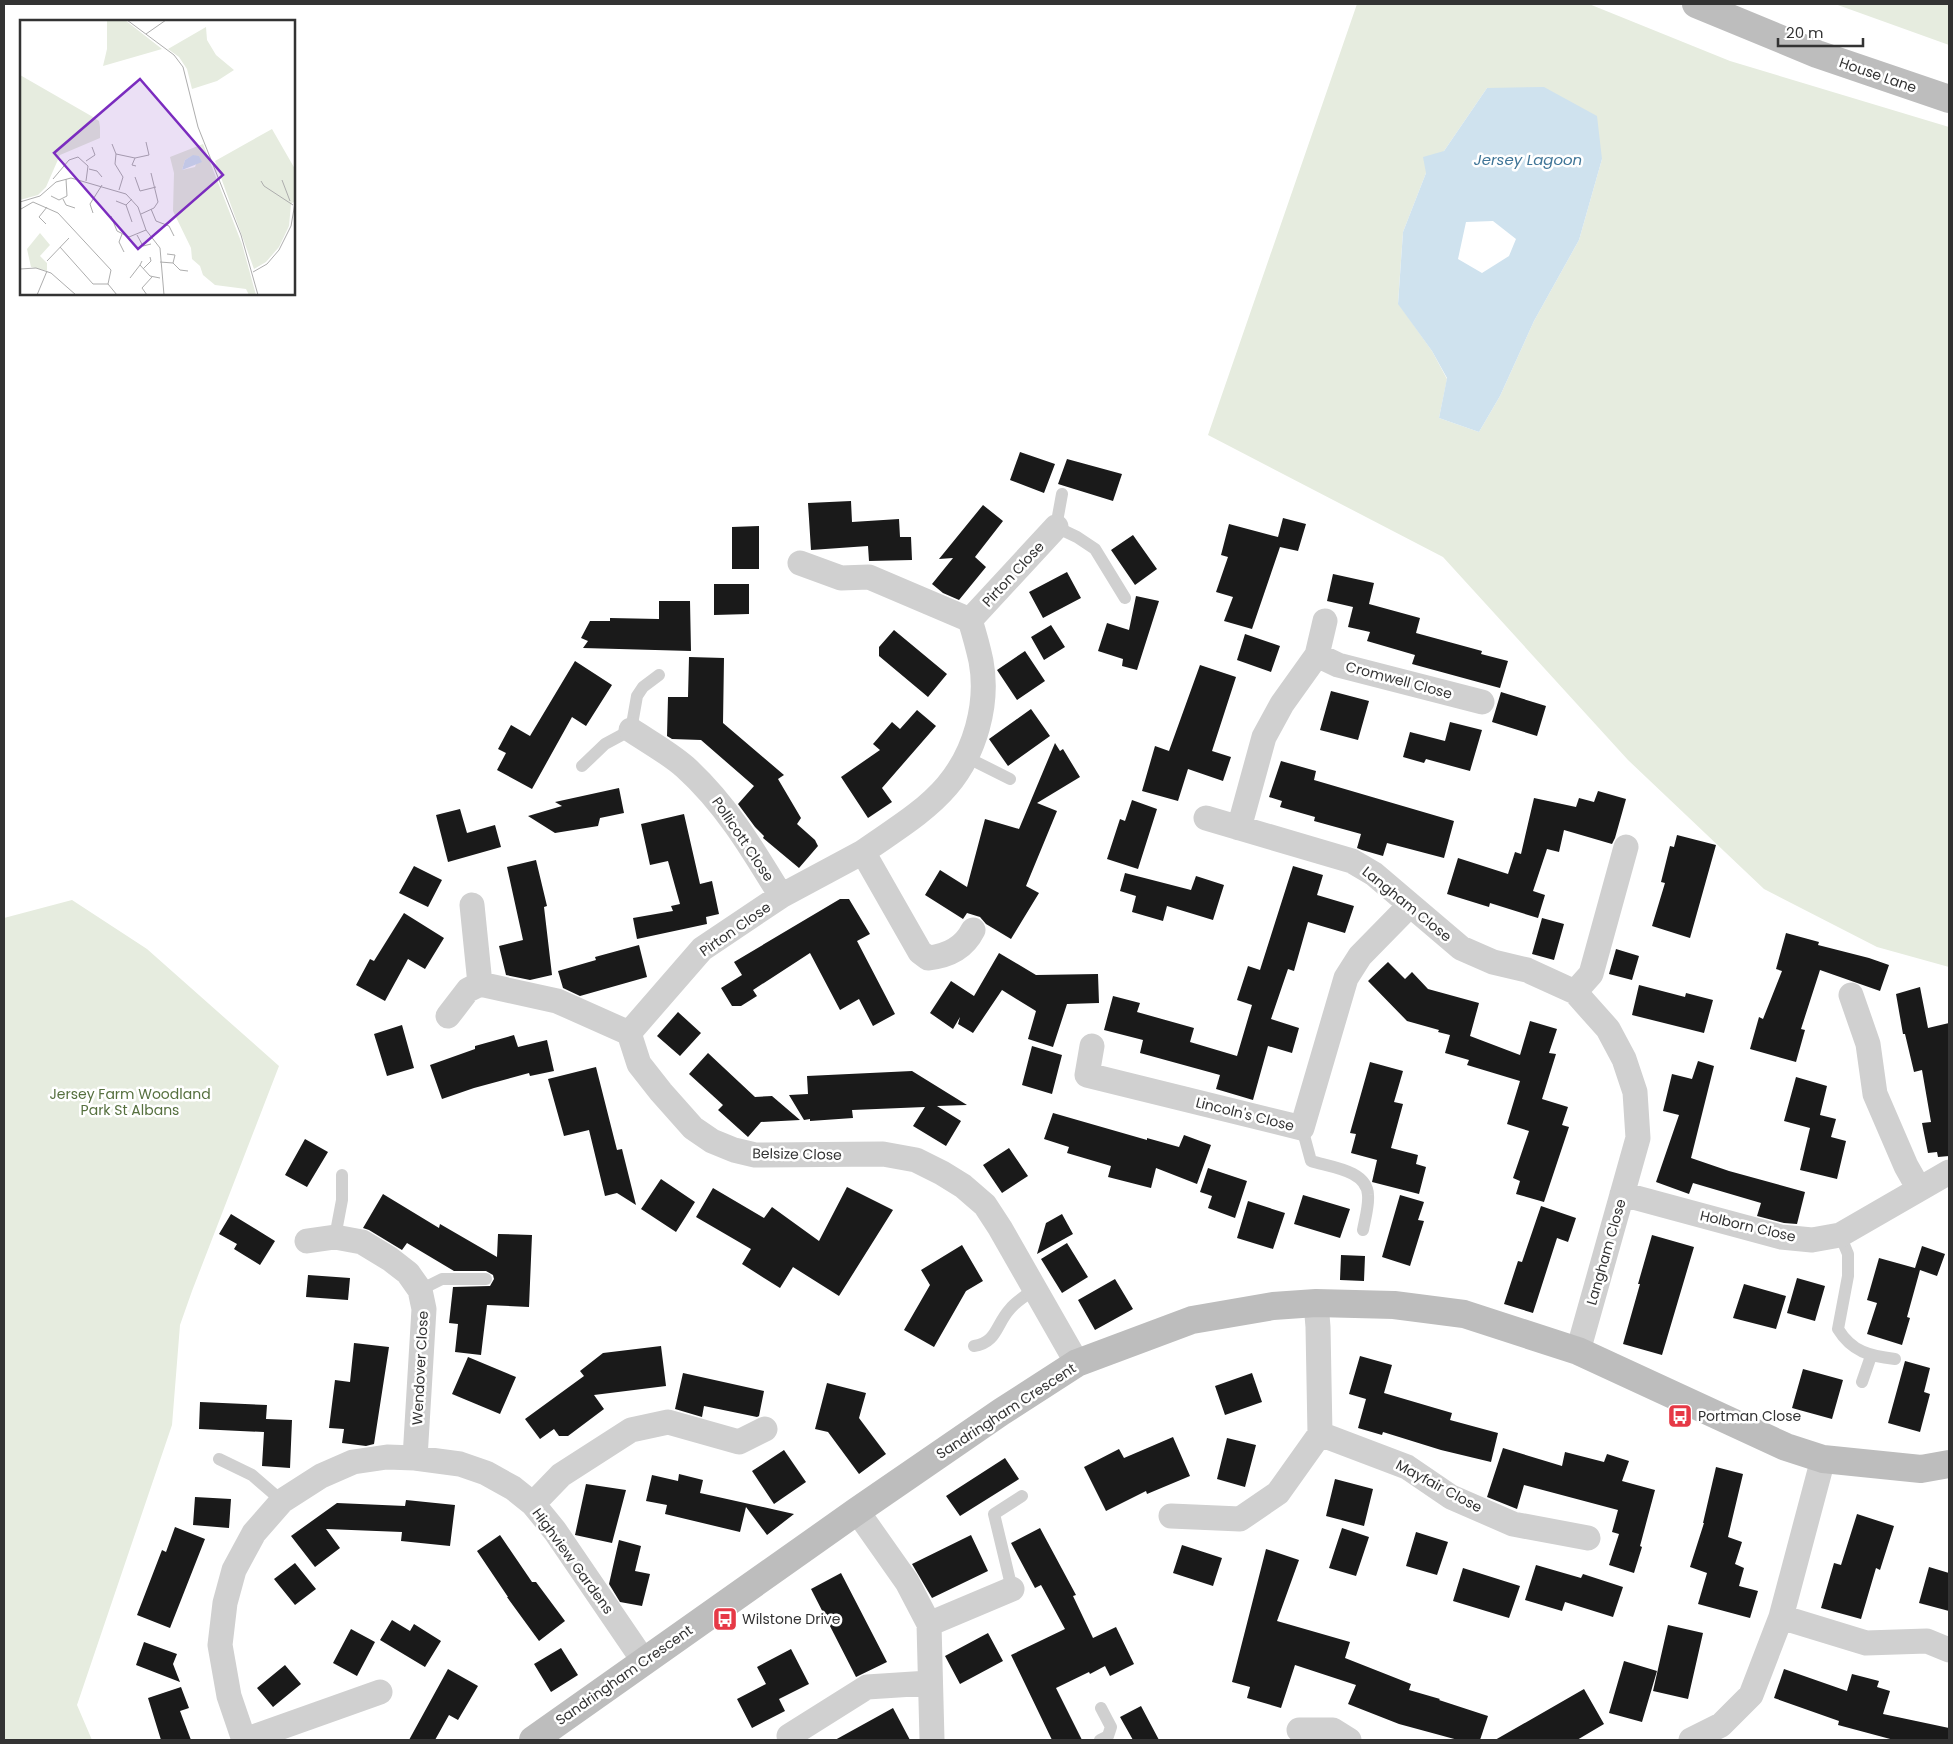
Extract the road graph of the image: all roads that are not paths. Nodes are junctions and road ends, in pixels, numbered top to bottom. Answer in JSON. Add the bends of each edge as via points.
{"nodes":[{"id":1,"x":1696,"y":4,"type":"edge"},
{"id":2,"x":1949,"y":99,"type":"edge"},
{"id":3,"x":1062,"y":494,"type":"dead end"},
{"id":4,"x":1056,"y":528,"type":"junction"},
{"id":5,"x":800,"y":563,"type":"dead end"},
{"id":6,"x":1125,"y":598,"type":"dead end"},
{"id":7,"x":970,"y":620,"type":"junction"},
{"id":8,"x":1325,"y":621,"type":"dead end"},
{"id":9,"x":1317,"y":655,"type":"junction"},
{"id":10,"x":659,"y":676,"type":"dead end"},
{"id":11,"x":1482,"y":702,"type":"dead end"},
{"id":12,"x":631,"y":730,"type":"junction"},
{"id":13,"x":966,"y":757,"type":"junction"},
{"id":14,"x":582,"y":766,"type":"dead end"},
{"id":15,"x":1010,"y":779,"type":"dead end"},
{"id":16,"x":1206,"y":818,"type":"dead end"},
{"id":17,"x":1239,"y":828,"type":"junction"},
{"id":18,"x":1626,"y":847,"type":"dead end"},
{"id":19,"x":863,"y":852,"type":"junction"},
{"id":20,"x":781,"y":896,"type":"junction"},
{"id":21,"x":472,"y":905,"type":"dead end"},
{"id":22,"x":1410,"y":905,"type":"junction"},
{"id":23,"x":973,"y":930,"type":"dead end"},
{"id":24,"x":480,"y":984,"type":"junction"},
{"id":25,"x":1575,"y":992,"type":"junction"},
{"id":26,"x":1851,"y":995,"type":"dead end"},
{"id":27,"x":448,"y":1016,"type":"dead end"},
{"id":28,"x":629,"y":1032,"type":"junction"},
{"id":29,"x":1092,"y":1046,"type":"dead end"},
{"id":30,"x":1302,"y":1128,"type":"junction"},
{"id":31,"x":1949,"y":1172,"type":"edge"},
{"id":32,"x":342,"y":1175,"type":"dead end"},
{"id":33,"x":1919,"y":1189,"type":"junction"},
{"id":34,"x":1622,"y":1194,"type":"junction"},
{"id":35,"x":1363,"y":1230,"type":"dead end"},
{"id":36,"x":1840,"y":1236,"type":"junction"},
{"id":37,"x":335,"y":1237,"type":"junction"},
{"id":38,"x":307,"y":1241,"type":"dead end"},
{"id":39,"x":486,"y":1279,"type":"dead end"},
{"id":40,"x":1035,"y":1289,"type":"junction"},
{"id":41,"x":420,"y":1290,"type":"junction"},
{"id":42,"x":1316,"y":1303,"type":"junction"},
{"id":43,"x":974,"y":1346,"type":"dead end"},
{"id":44,"x":1578,"y":1351,"type":"junction"},
{"id":45,"x":1871,"y":1356,"type":"junction"},
{"id":46,"x":1895,"y":1359,"type":"dead end"},
{"id":47,"x":1077,"y":1363,"type":"junction"},
{"id":48,"x":1862,"y":1382,"type":"dead end"},
{"id":49,"x":765,"y":1429,"type":"dead end"},
{"id":50,"x":1320,"y":1434,"type":"junction"},
{"id":51,"x":415,"y":1458,"type":"junction"},
{"id":52,"x":219,"y":1459,"type":"dead end"},
{"id":53,"x":1823,"y":1459,"type":"junction"},
{"id":54,"x":1949,"y":1464,"type":"edge"},
{"id":55,"x":1022,"y":1496,"type":"dead end"},
{"id":56,"x":282,"y":1501,"type":"junction"},
{"id":57,"x":533,"y":1504,"type":"junction"},
{"id":58,"x":857,"y":1511,"type":"junction"},
{"id":59,"x":1171,"y":1516,"type":"dead end"},
{"id":60,"x":1588,"y":1538,"type":"dead end"},
{"id":61,"x":1012,"y":1589,"type":"joint"},
{"id":62,"x":1781,"y":1617,"type":"junction"},
{"id":63,"x":929,"y":1624,"type":"junction"},
{"id":64,"x":1949,"y":1650,"type":"edge"},
{"id":65,"x":643,"y":1660,"type":"junction"},
{"id":66,"x":930,"y":1683,"type":"junction"},
{"id":67,"x":380,"y":1692,"type":"dead end"},
{"id":68,"x":1101,"y":1708,"type":"dead end"},
{"id":69,"x":1299,"y":1730,"type":"dead end"},
{"id":70,"x":789,"y":1736,"type":"dead end"},
{"id":71,"x":244,"y":1740,"type":"edge"},
{"id":72,"x":532,"y":1740,"type":"edge"},
{"id":73,"x":932,"y":1740,"type":"edge"},
{"id":74,"x":1100,"y":1740,"type":"edge"},
{"id":75,"x":1349,"y":1740,"type":"edge"},
{"id":76,"x":1691,"y":1740,"type":"edge"}],
"edges":[{"from":1,"to":2,"type":"street","name":"House Lane","via":[[1816,54]]},
{"from":3,"to":4,"type":"lane"},
{"from":4,"to":6,"type":"lane","via":[[1095,549]]},
{"from":4,"to":7,"type":"street","name":"Pirton Close"},
{"from":5,"to":7,"type":"street","via":[[841,578],[869,577]]},
{"from":7,"to":13,"type":"street","name":"Pirton Close","via":[[981,661],[983,688],[980,721]]},
{"from":8,"to":9,"type":"street"},
{"from":9,"to":11,"type":"street","name":"Cromwell Close","via":[[1338,665]]},
{"from":9,"to":17,"type":"street","via":[[1282,704],[1264,737]]},
{"from":10,"to":12,"type":"lane","via":[[643,687],[637,696]]},
{"from":12,"to":14,"type":"lane","via":[[605,744]]},
{"from":12,"to":20,"type":"street","name":"Pollicott Close","via":[[684,766],[714,795],[744,835]]},
{"from":13,"to":15,"type":"lane"},
{"from":13,"to":19,"type":"street","name":"Pirton Close","via":[[947,786],[921,810]]},
{"from":16,"to":17,"type":"street","name":"Langham Close"},
{"from":17,"to":22,"type":"street","name":"Langham Close","via":[[1352,861],[1374,874]]},
{"from":18,"to":25,"type":"street","via":[[1591,974]]},
{"from":19,"to":20,"type":"street","name":"Pirton Close"},
{"from":19,"to":23,"type":"street","via":[[920,952],[928,958],[960,949]]},
{"from":20,"to":28,"type":"street","name":"Pirton Close","via":[[702,949]]},
{"from":21,"to":24,"type":"street"},
{"from":22,"to":25,"type":"street","name":"Langham Close","via":[[1461,948],[1493,962],[1527,970]]},
{"from":22,"to":30,"type":"street","name":"Lincoln's Close","via":[[1360,956],[1346,978]]},
{"from":24,"to":27,"type":"street","via":[[468,990]]},
{"from":24,"to":28,"type":"street","via":[[557,1002]]},
{"from":25,"to":34,"type":"street","name":"Langham Close","via":[[1608,1029],[1624,1059],[1635,1092],[1638,1138]]},
{"from":26,"to":33,"type":"street","via":[[1868,1044],[1875,1094]]},
{"from":28,"to":40,"type":"street","name":"Belsize Close","via":[[639,1064],[693,1128],[712,1141],[755,1155],[884,1154],[916,1160],[963,1186],[985,1205]]},
{"from":29,"to":30,"type":"street","name":"Lincoln's Close","via":[[1087,1075]]},
{"from":30,"to":35,"type":"lane","via":[[1311,1162],[1356,1175],[1365,1184],[1368,1194]]},
{"from":31,"to":33,"type":"street","name":"Holborn Close"},
{"from":32,"to":37,"type":"lane","via":[[342,1200]]},
{"from":33,"to":36,"type":"street","name":"Holborn Close"},
{"from":34,"to":36,"type":"street","name":"Holborn Close","via":[[1781,1237],[1812,1240]]},
{"from":34,"to":44,"type":"street","name":"Langham Close"},
{"from":36,"to":45,"type":"lane","via":[[1848,1254],[1848,1276],[1838,1329],[1846,1342]]},
{"from":37,"to":38,"type":"street","name":"Wendover Close"},
{"from":37,"to":41,"type":"street","name":"Wendover Close","via":[[362,1242],[390,1259],[408,1273]]},
{"from":39,"to":41,"type":"lane","via":[[442,1279]]},
{"from":40,"to":43,"type":"lane","via":[[1010,1308],[992,1338],[984,1345]]},
{"from":40,"to":47,"type":"street","name":"Belsize Close"},
{"from":41,"to":51,"type":"street","name":"Wendover Close","via":[[424,1309]]},
{"from":42,"to":44,"type":"street","name":"Sandringham Crescent","via":[[1394,1305],[1464,1314]]},
{"from":42,"to":47,"type":"street","name":"Sandringham Crescent","via":[[1273,1306],[1192,1320]]},
{"from":42,"to":50,"type":"street"},
{"from":44,"to":53,"type":"street","name":"Sandringham Crescent","via":[[1786,1447]]},
{"from":45,"to":46,"type":"lane"},
{"from":45,"to":48,"type":"lane"},
{"from":47,"to":58,"type":"street","name":"Sandringham Crescent"},
{"from":49,"to":57,"type":"street","via":[[740,1442],[668,1422],[631,1430],[561,1474]]},
{"from":50,"to":59,"type":"street","via":[[1278,1493],[1240,1519]]},
{"from":50,"to":60,"type":"street","name":"Mayfair Close","via":[[1407,1467],[1451,1497],[1513,1524]]},
{"from":51,"to":56,"type":"street","name":"Highview Gardens","via":[[387,1457],[353,1462],[321,1476]]},
{"from":51,"to":57,"type":"street","name":"Highview Gardens","via":[[460,1464],[486,1472]]},
{"from":52,"to":56,"type":"lane","via":[[252,1475]]},
{"from":53,"to":54,"type":"street","name":"Sandringham Crescent","via":[[1921,1469]]},
{"from":53,"to":62,"type":"street"},
{"from":55,"to":61,"type":"lane","via":[[994,1514]]},
{"from":56,"to":71,"type":"street","name":"Highview Gardens","via":[[254,1533],[234,1570],[224,1603],[220,1645],[229,1696]]},
{"from":57,"to":65,"type":"street","name":"Highview Gardens"},
{"from":58,"to":63,"type":"street","via":[[907,1582]]},
{"from":58,"to":65,"type":"street","name":"Sandringham Crescent"},
{"from":61,"to":63,"type":"street"},
{"from":62,"to":64,"type":"street","via":[[1866,1643],[1926,1641]]},
{"from":62,"to":76,"type":"street","via":[[1751,1695],[1721,1725]]},
{"from":63,"to":66,"type":"street"},
{"from":65,"to":72,"type":"street","name":"Sandringham Crescent"},
{"from":66,"to":70,"type":"street","via":[[867,1687]]},
{"from":66,"to":73,"type":"street"},
{"from":67,"to":71,"type":"street"},
{"from":68,"to":74,"type":"lane","via":[[1111,1727],[1108,1736]]},
{"from":69,"to":75,"type":"street","via":[[1333,1730]]}]}
